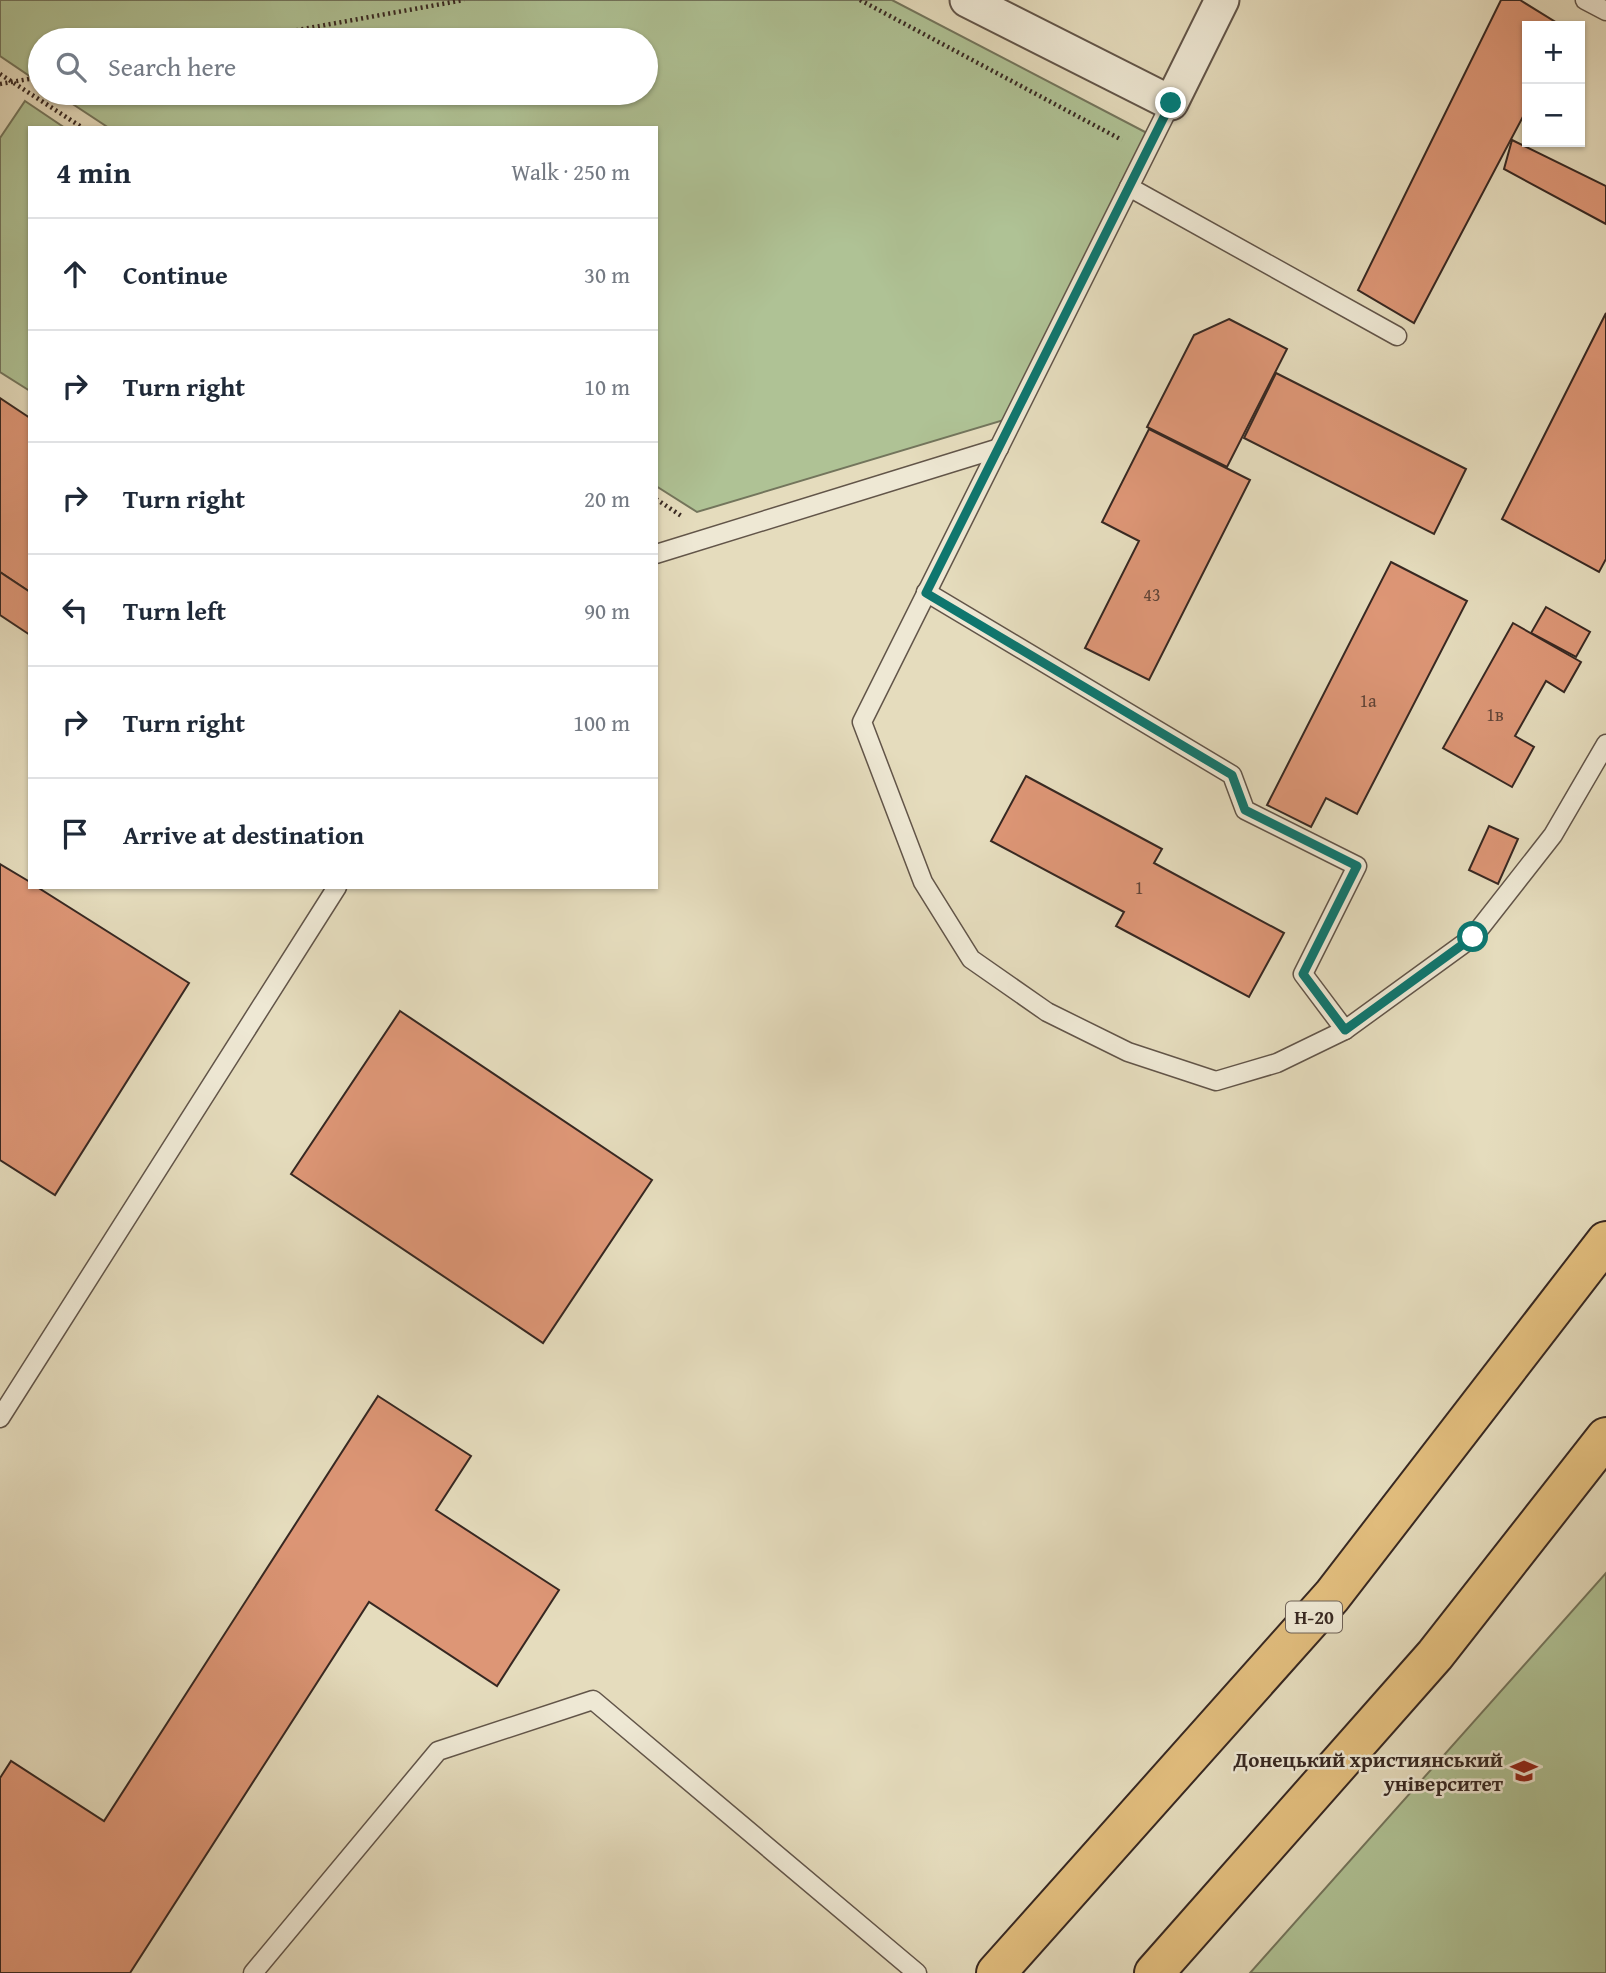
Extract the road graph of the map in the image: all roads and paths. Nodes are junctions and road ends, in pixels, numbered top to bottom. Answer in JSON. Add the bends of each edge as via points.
{"nodes":[{"id":1,"x":464,"y":0,"type":"edge"},
{"id":2,"x":860,"y":0,"type":"edge"},
{"id":3,"x":967,"y":0,"type":"edge"},
{"id":4,"x":1222,"y":0,"type":"edge"},
{"id":5,"x":1585,"y":0,"type":"edge"},
{"id":6,"x":1606,"y":12,"type":"edge"},
{"id":7,"x":309,"y":28,"type":"edge"},
{"id":8,"x":0,"y":74,"type":"edge"},
{"id":9,"x":28,"y":79,"type":"edge"},
{"id":10,"x":12,"y":82,"type":"junction"},
{"id":11,"x":0,"y":84,"type":"edge"},
{"id":12,"x":28,"y":92,"type":"edge"},
{"id":13,"x":1171,"y":103,"type":"junction"},
{"id":14,"x":48,"y":105,"type":"edge"},
{"id":15,"x":80,"y":126,"type":"edge"},
{"id":16,"x":1147,"y":153,"type":"junction"},
{"id":17,"x":1129,"y":187,"type":"junction"},
{"id":18,"x":1397,"y":336,"type":"dead end"},
{"id":19,"x":999,"y":448,"type":"junction"},
{"id":20,"x":658,"y":553,"type":"edge"},
{"id":21,"x":926,"y":593,"type":"junction"},
{"id":22,"x":1606,"y":744,"type":"edge"},
{"id":23,"x":336,"y":889,"type":"edge"},
{"id":24,"x":1345,"y":1030,"type":"junction"},
{"id":25,"x":1606,"y":1241,"type":"edge"},
{"id":26,"x":0,"y":1418,"type":"edge"},
{"id":27,"x":1606,"y":1437,"type":"edge"},
{"id":28,"x":253,"y":1973,"type":"edge"},
{"id":29,"x":917,"y":1973,"type":"edge"},
{"id":30,"x":996,"y":1973,"type":"edge"},
{"id":31,"x":1154,"y":1973,"type":"edge"}],
"edges":[{"from":1,"to":7,"type":"path"},
{"from":2,"to":16,"type":"path"},
{"from":3,"to":13,"type":"street"},
{"from":4,"to":13,"type":"street"},
{"from":5,"to":6,"type":"lane"},
{"from":8,"to":10,"type":"path"},
{"from":9,"to":10,"type":"path"},
{"from":10,"to":11,"type":"path"},
{"from":10,"to":12,"type":"path"},
{"from":13,"to":16,"type":"lane"},
{"from":14,"to":15,"type":"path"},
{"from":16,"to":17,"type":"lane"},
{"from":17,"to":18,"type":"lane"},
{"from":17,"to":19,"type":"lane"},
{"from":19,"to":20,"type":"lane"},
{"from":19,"to":21,"type":"lane"},
{"from":21,"to":24,"type":"lane","via":[[1232,775],[1245,810],[1357,866],[1303,974]]},
{"from":21,"to":24,"type":"lane","via":[[862,722],[923,882],[971,959],[1059,1018],[1128,1052],[1216,1080],[1277,1063]]},
{"from":22,"to":24,"type":"lane","via":[[1553,835],[1473,937]]},
{"from":23,"to":26,"type":"lane"},
{"from":25,"to":30,"type":"main road","number":"Н-20","via":[[1332,1596]]},
{"from":27,"to":31,"type":"main road","via":[[1435,1655]]},
{"from":28,"to":29,"type":"lane","via":[[438,1751],[593,1700]]}]}
